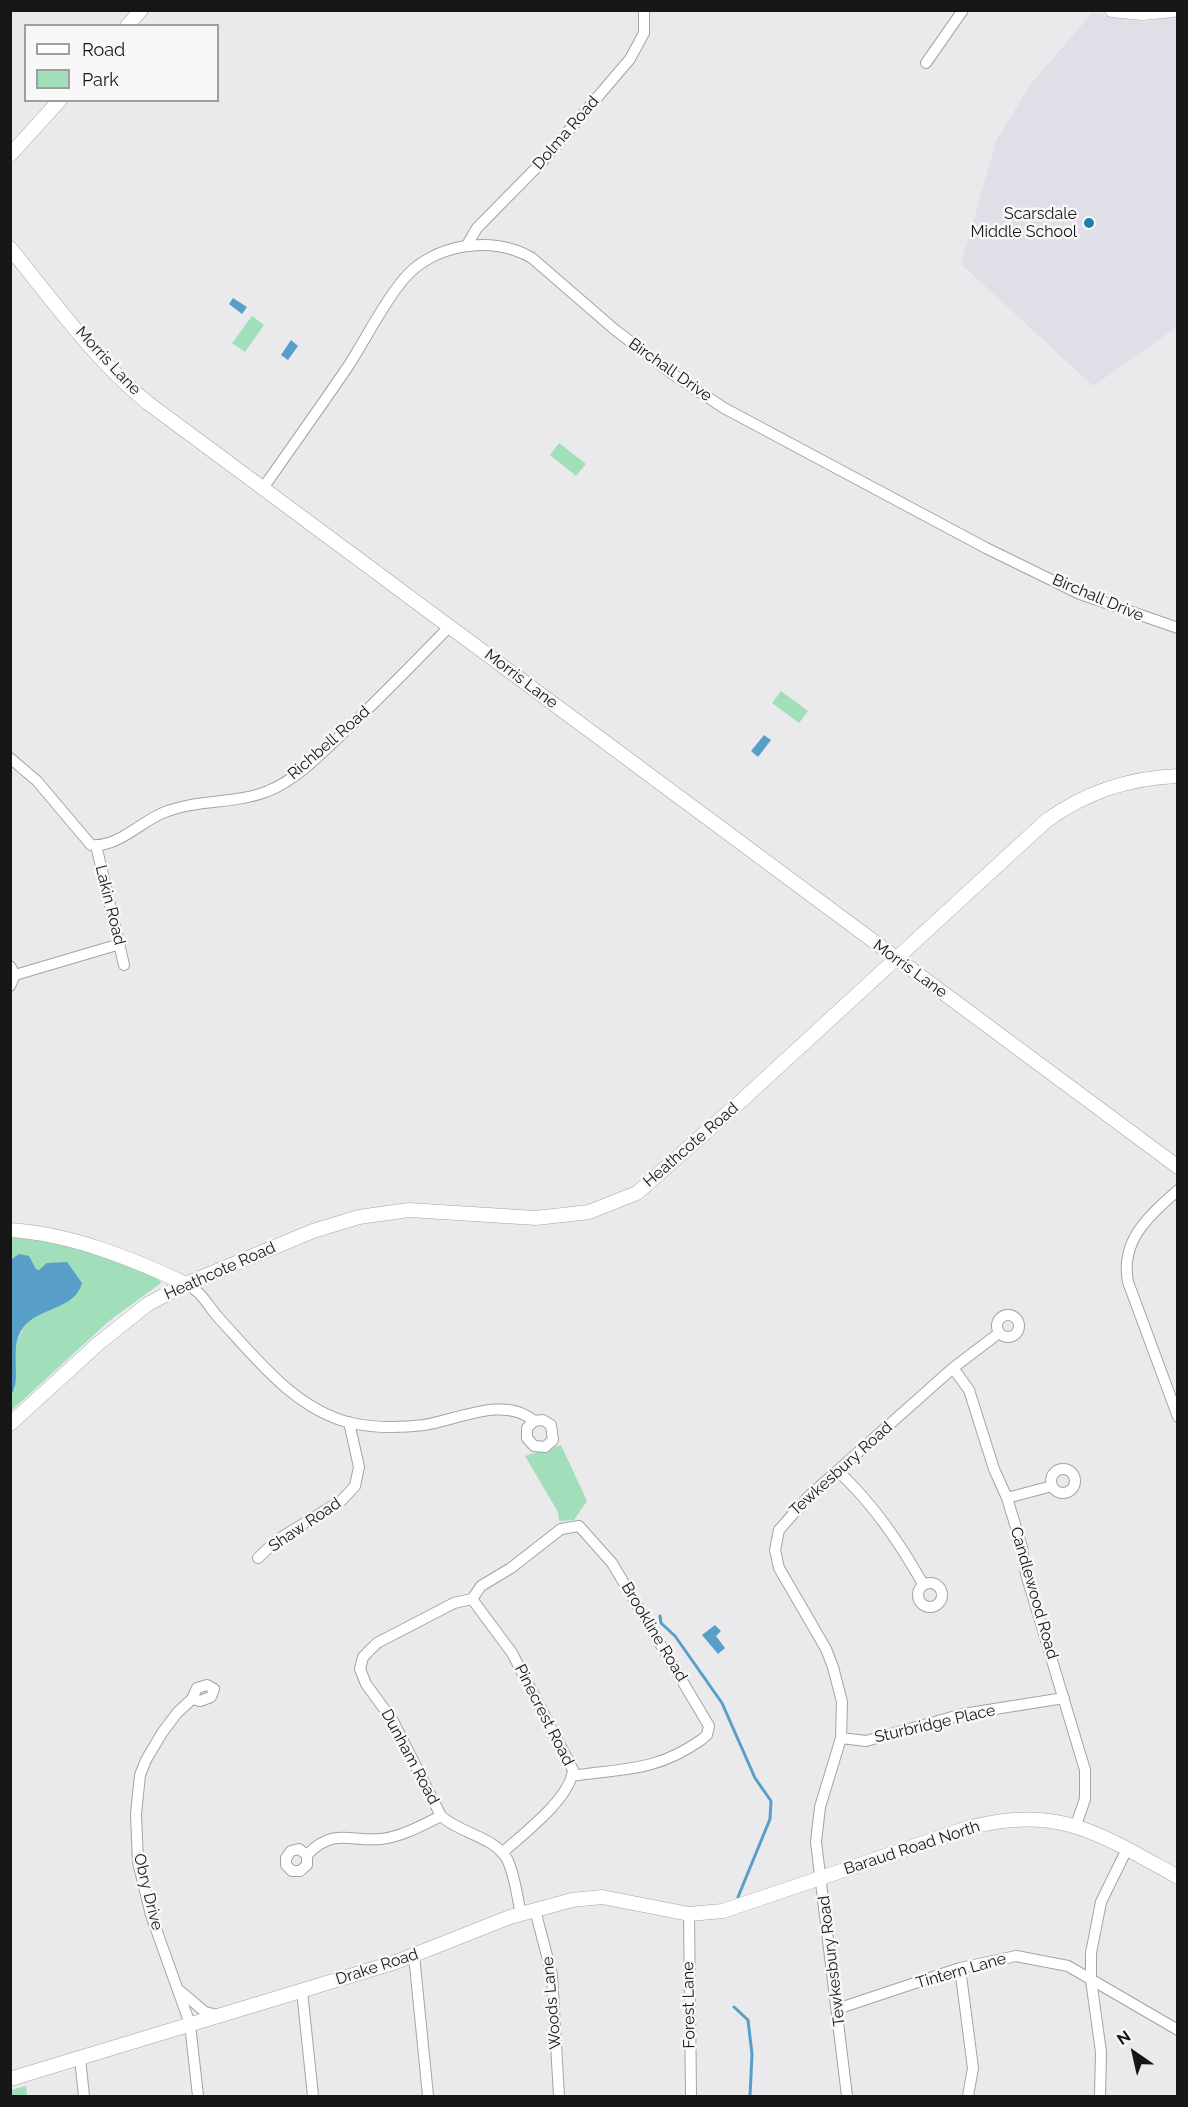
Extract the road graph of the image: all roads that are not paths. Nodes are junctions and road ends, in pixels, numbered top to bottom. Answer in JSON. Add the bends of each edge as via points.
{"nodes":[{"id":1,"x":141,"y":10,"type":"edge"},
{"id":2,"x":644,"y":10,"type":"edge"},
{"id":3,"x":963,"y":10,"type":"edge"},
{"id":4,"x":1112,"y":10,"type":"edge"},
{"id":5,"x":1173,"y":10,"type":"edge"},
{"id":6,"x":129,"y":24,"type":"edge"},
{"id":7,"x":926,"y":63,"type":"dead end"},
{"id":8,"x":58,"y":102,"type":"edge"},
{"id":9,"x":10,"y":155,"type":"edge"},
{"id":10,"x":467,"y":245,"type":"junction"},
{"id":11,"x":10,"y":248,"type":"edge"},
{"id":12,"x":263,"y":488,"type":"junction"},
{"id":13,"x":450,"y":626,"type":"junction"},
{"id":14,"x":1178,"y":628,"type":"edge"},
{"id":15,"x":10,"y":758,"type":"edge"},
{"id":16,"x":1178,"y":776,"type":"edge"},
{"id":17,"x":96,"y":845,"type":"junction"},
{"id":18,"x":120,"y":944,"type":"junction"},
{"id":19,"x":896,"y":958,"type":"junction"},
{"id":20,"x":124,"y":965,"type":"dead end"},
{"id":21,"x":12,"y":976,"type":"edge"},
{"id":22,"x":1178,"y":1167,"type":"edge"},
{"id":23,"x":1178,"y":1190,"type":"edge"},
{"id":24,"x":10,"y":1230,"type":"edge"},
{"id":25,"x":186,"y":1284,"type":"junction"},
{"id":26,"x":999,"y":1333,"type":"dead end"},
{"id":27,"x":953,"y":1368,"type":"junction"},
{"id":28,"x":1178,"y":1417,"type":"edge"},
{"id":29,"x":534,"y":1421,"type":"dead end"},
{"id":30,"x":350,"y":1422,"type":"junction"},
{"id":31,"x":10,"y":1424,"type":"edge"},
{"id":32,"x":838,"y":1471,"type":"junction"},
{"id":33,"x":1052,"y":1486,"type":"dead end"},
{"id":34,"x":1007,"y":1498,"type":"junction"},
{"id":35,"x":258,"y":1558,"type":"dead end"},
{"id":36,"x":923,"y":1584,"type":"dead end"},
{"id":37,"x":472,"y":1599,"type":"junction"},
{"id":38,"x":1064,"y":1698,"type":"junction"},
{"id":39,"x":192,"y":1699,"type":"dead end"},
{"id":40,"x":842,"y":1738,"type":"junction"},
{"id":41,"x":572,"y":1776,"type":"junction"},
{"id":42,"x":441,"y":1816,"type":"junction"},
{"id":43,"x":1076,"y":1825,"type":"junction"},
{"id":44,"x":1127,"y":1849,"type":"junction"},
{"id":45,"x":502,"y":1853,"type":"junction"},
{"id":46,"x":307,"y":1855,"type":"dead end"},
{"id":47,"x":1178,"y":1877,"type":"edge"},
{"id":48,"x":822,"y":1878,"type":"junction"},
{"id":49,"x":746,"y":1904,"type":"joint"},
{"id":50,"x":535,"y":1910,"type":"junction"},
{"id":51,"x":521,"y":1914,"type":"junction"},
{"id":52,"x":689,"y":1914,"type":"junction"},
{"id":53,"x":414,"y":1955,"type":"junction"},
{"id":54,"x":960,"y":1968,"type":"junction"},
{"id":55,"x":1091,"y":1980,"type":"junction"},
{"id":56,"x":179,"y":1990,"type":"junction"},
{"id":57,"x":302,"y":1991,"type":"junction"},
{"id":58,"x":837,"y":2009,"type":"junction"},
{"id":59,"x":220,"y":2016,"type":"junction"},
{"id":60,"x":190,"y":2024,"type":"junction"},
{"id":61,"x":1178,"y":2030,"type":"edge"},
{"id":62,"x":80,"y":2058,"type":"junction"},
{"id":63,"x":10,"y":2079,"type":"edge"},
{"id":64,"x":84,"y":2097,"type":"edge"},
{"id":65,"x":198,"y":2097,"type":"edge"},
{"id":66,"x":313,"y":2097,"type":"edge"},
{"id":67,"x":428,"y":2097,"type":"edge"},
{"id":68,"x":559,"y":2097,"type":"edge"},
{"id":69,"x":691,"y":2097,"type":"edge"},
{"id":70,"x":847,"y":2097,"type":"edge"},
{"id":71,"x":968,"y":2097,"type":"edge"},
{"id":72,"x":1100,"y":2097,"type":"edge"}],
"edges":[{"from":1,"to":6,"type":"street"},
{"from":2,"to":10,"type":"street","name":"Dolma Road","via":[[644,33],[630,59],[542,162],[477,228]]},
{"from":3,"to":7,"type":"street"},
{"from":4,"to":5,"type":"street"},
{"from":8,"to":9,"type":"street"},
{"from":10,"to":12,"type":"street","name":"Birchall Drive","via":[[427,260],[402,281]]},
{"from":10,"to":14,"type":"street","name":"Birchall Drive","via":[[511,249],[532,258],[671,374],[816,459],[1080,594]]},
{"from":11,"to":12,"type":"street","name":"Morris Lane","via":[[122,381]]},
{"from":12,"to":13,"type":"street","name":"Morris Lane"},
{"from":13,"to":17,"type":"street","name":"Richbell Road","via":[[329,747],[276,787],[256,795],[174,808],[109,843]]},
{"from":13,"to":19,"type":"street","name":"Morris Lane"},
{"from":15,"to":17,"type":"street","via":[[51,796],[85,840]]},
{"from":16,"to":19,"type":"street","name":"Heathcote Road","via":[[1109,787],[1059,812],[1017,845]]},
{"from":17,"to":18,"type":"street","name":"Lakin Road"},
{"from":18,"to":20,"type":"street","name":"Lakin Road"},
{"from":18,"to":21,"type":"street"},
{"from":19,"to":22,"type":"street","name":"Morris Lane"},
{"from":19,"to":25,"type":"street","name":"Heathcote Road","via":[[637,1193],[588,1212],[536,1218],[408,1210],[358,1217],[313,1231]]},
{"from":23,"to":28,"type":"street","via":[[1140,1227],[1125,1265]]},
{"from":24,"to":25,"type":"street","via":[[70,1240],[142,1264]]},
{"from":25,"to":30,"type":"street","via":[[196,1288],[284,1386],[300,1399]]},
{"from":25,"to":31,"type":"street","name":"Heathcote Road","via":[[125,1320]]},
{"from":26,"to":27,"type":"street","name":"Tewkesbury Road"},
{"from":27,"to":32,"type":"street","name":"Tewkesbury Road"},
{"from":27,"to":34,"type":"street","name":"Candlewood Road","via":[[969,1390]]},
{"from":29,"to":30,"type":"street","via":[[527,1414],[509,1410],[405,1427]]},
{"from":30,"to":35,"type":"street","name":"Shaw Road","via":[[359,1467],[355,1486],[342,1500],[277,1540]]},
{"from":32,"to":36,"type":"street","via":[[884,1522]]},
{"from":32,"to":40,"type":"street","name":"Tewkesbury Road","via":[[785,1520],[775,1550],[782,1574],[833,1667],[842,1702]]},
{"from":33,"to":34,"type":"street"},
{"from":34,"to":38,"type":"street","name":"Candlewood Road"},
{"from":37,"to":41,"type":"street","name":"Pinecrest Road","via":[[512,1653],[570,1762]]},
{"from":37,"to":41,"type":"street","name":"Brookline Road","via":[[482,1586],[561,1528],[579,1526],[612,1563],[709,1726],[701,1740],[659,1764]]},
{"from":37,"to":42,"type":"street","name":"Dunham Road","via":[[454,1603],[377,1643],[363,1657],[360,1669],[393,1721]]},
{"from":38,"to":40,"type":"street","name":"Sturbridge Place","via":[[963,1714],[867,1741]]},
{"from":38,"to":43,"type":"street","name":"Candlewood Road","via":[[1085,1770],[1085,1799]]},
{"from":39,"to":56,"type":"street","name":"Obry Drive","via":[[177,1713],[146,1760],[140,1775],[136,1814],[138,1862],[147,1902]]},
{"from":40,"to":48,"type":"street","name":"Tewkesbury Road","via":[[817,1820]]},
{"from":41,"to":45,"type":"street","name":"Pinecrest Road","via":[[534,1827]]},
{"from":42,"to":45,"type":"street","name":"Dunham Road"},
{"from":42,"to":46,"type":"street","via":[[396,1836],[343,1836],[315,1846]]},
{"from":43,"to":44,"type":"street","name":"Baraud Road North"},
{"from":43,"to":48,"type":"street","name":"Baraud Road North","via":[[1021,1818],[980,1824]]},
{"from":44,"to":47,"type":"street","name":"Baraud Road North"},
{"from":44,"to":55,"type":"street","via":[[1101,1902],[1091,1953]]},
{"from":45,"to":51,"type":"street","via":[[509,1864]]},
{"from":48,"to":49,"type":"street","name":"Baraud Road North"},
{"from":48,"to":58,"type":"street","name":"Tewkesbury Road"},
{"from":49,"to":52,"type":"street","name":"Drake Road"},
{"from":50,"to":51,"type":"street","name":"Drake Road"},
{"from":50,"to":52,"type":"street","name":"Drake Road","via":[[602,1897]]},
{"from":50,"to":68,"type":"street","name":"Woods Lane","via":[[551,1969]]},
{"from":51,"to":53,"type":"street","name":"Drake Road"},
{"from":52,"to":69,"type":"street","name":"Forest Lane"},
{"from":53,"to":57,"type":"street","name":"Drake Road"},
{"from":53,"to":67,"type":"street"},
{"from":54,"to":55,"type":"street","name":"Tintern Lane","via":[[1002,1958],[1032,1957],[1068,1966]]},
{"from":54,"to":58,"type":"street","name":"Tintern Lane"},
{"from":54,"to":71,"type":"street","via":[[973,2068]]},
{"from":55,"to":61,"type":"street","name":"Tintern Lane"},
{"from":55,"to":72,"type":"street","via":[[1101,2052]]},
{"from":56,"to":59,"type":"street","name":"Obry Drive","via":[[205,2012]]},
{"from":56,"to":60,"type":"street","name":"Obry Drive"},
{"from":57,"to":59,"type":"street","name":"Drake Road"},
{"from":57,"to":66,"type":"street"},
{"from":58,"to":70,"type":"street","name":"Tewkesbury Road"},
{"from":59,"to":60,"type":"street","name":"Drake Road"},
{"from":60,"to":62,"type":"street","name":"Drake Road"},
{"from":60,"to":65,"type":"street","name":"Obry Drive"},
{"from":62,"to":63,"type":"street","name":"Drake Road"},
{"from":62,"to":64,"type":"street"}]}
